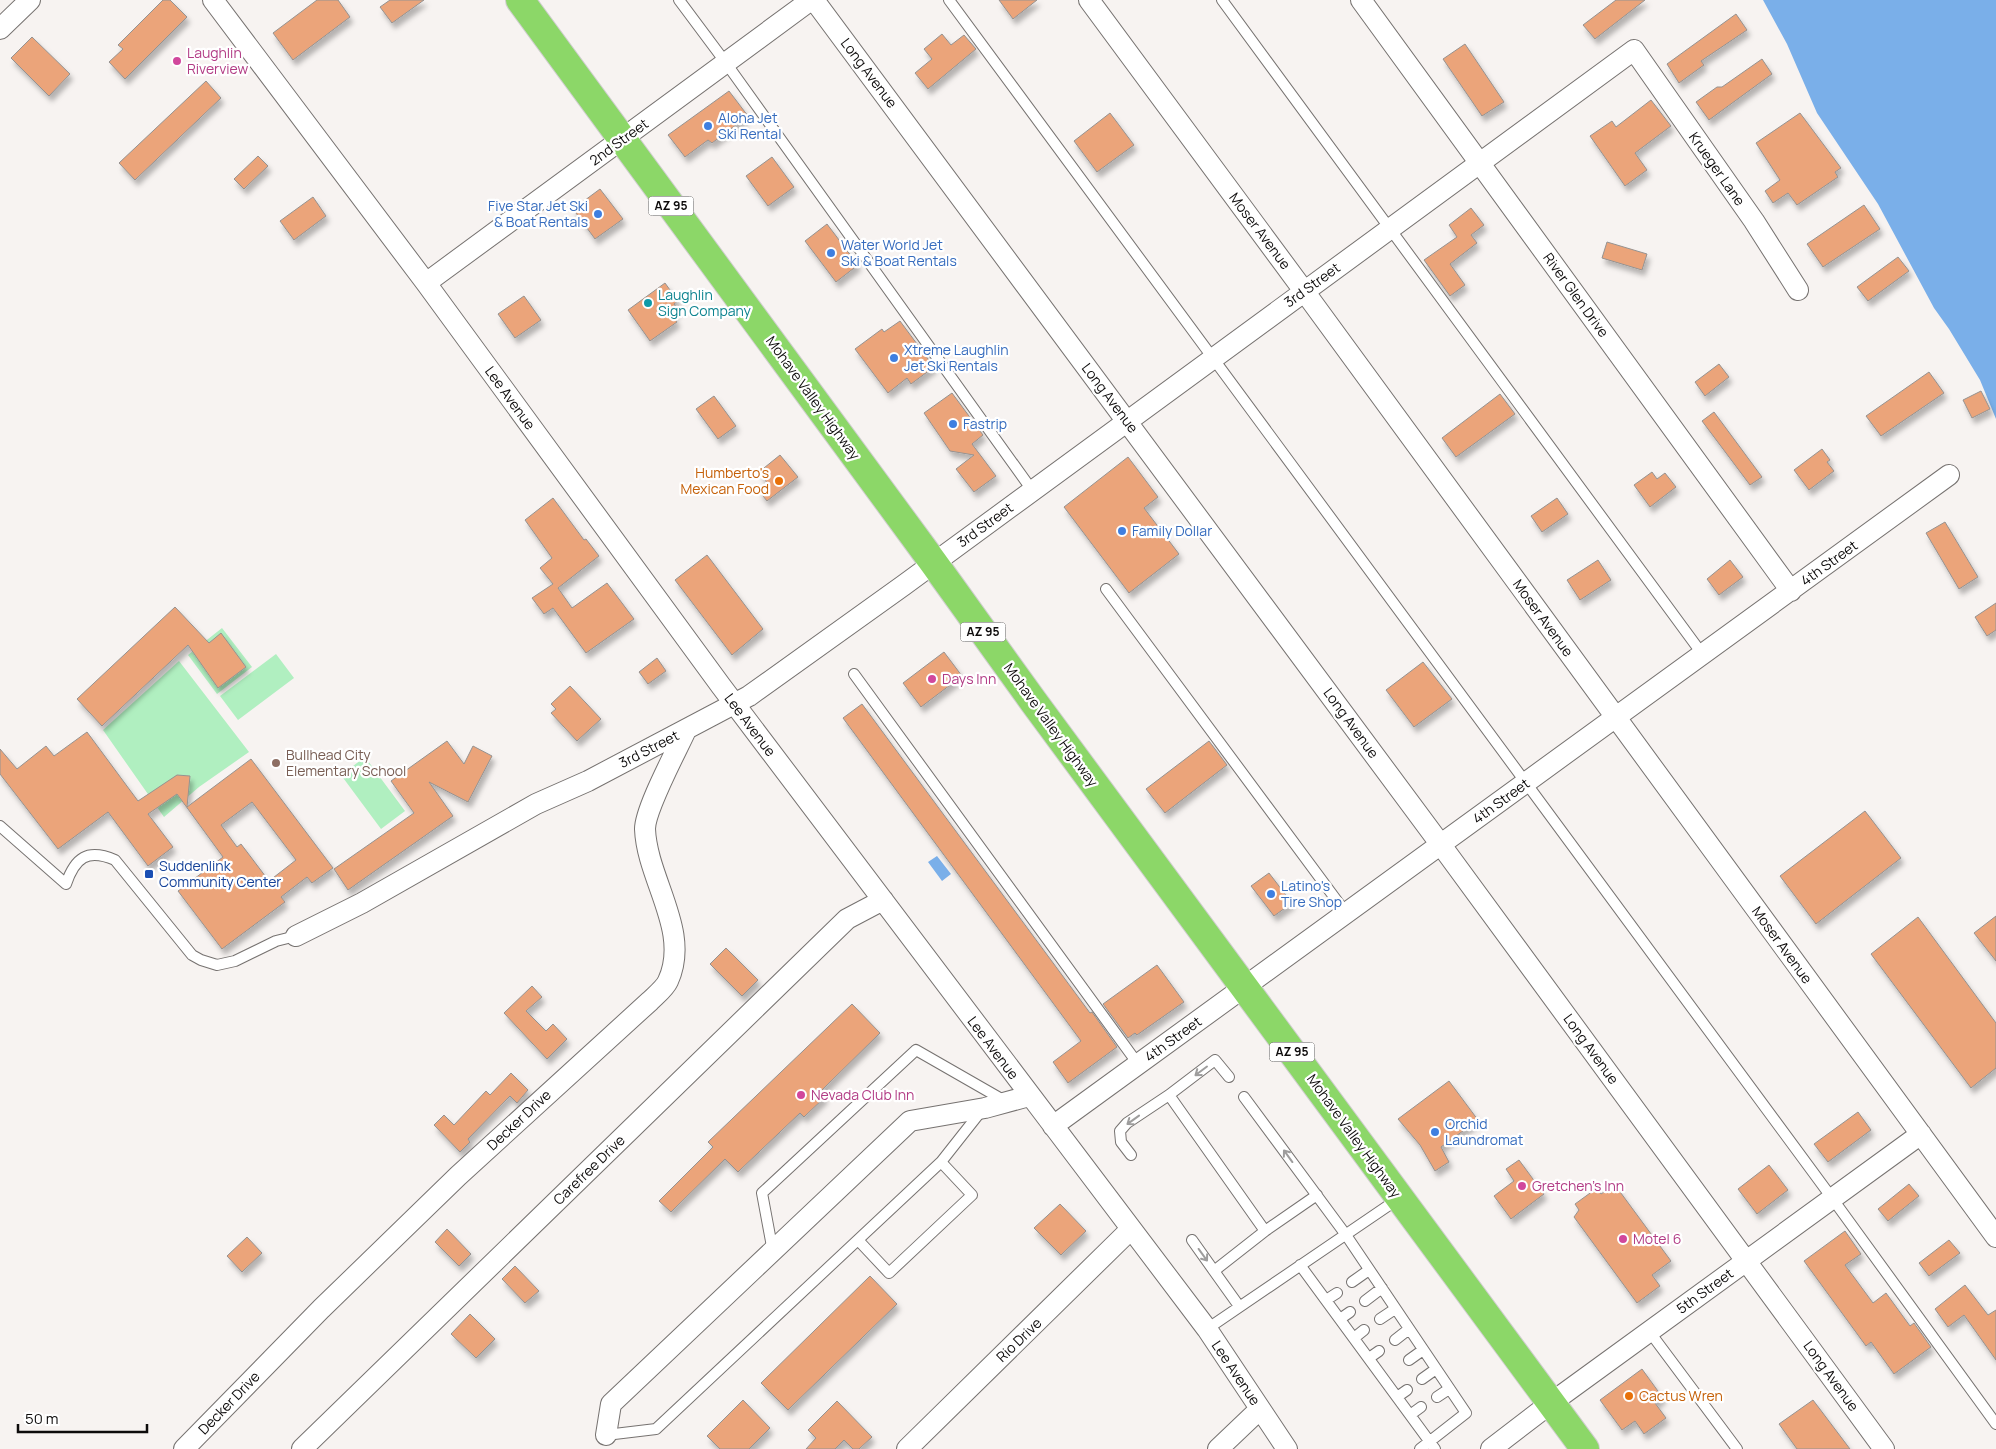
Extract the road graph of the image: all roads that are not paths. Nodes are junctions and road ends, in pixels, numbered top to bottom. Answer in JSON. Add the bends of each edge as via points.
{"nodes":[{"id":1,"x":30,"y":0,"type":"edge"},
{"id":2,"x":213,"y":0,"type":"edge"},
{"id":3,"x":520,"y":0,"type":"edge"},
{"id":4,"x":679,"y":0,"type":"edge"},
{"id":5,"x":813,"y":0,"type":"edge"},
{"id":6,"x":949,"y":0,"type":"edge"},
{"id":7,"x":1089,"y":0,"type":"edge"},
{"id":8,"x":1222,"y":0,"type":"edge"},
{"id":9,"x":1361,"y":0,"type":"edge"},
{"id":10,"x":0,"y":29,"type":"edge"},
{"id":11,"x":1634,"y":50,"type":"joint"},
{"id":12,"x":726,"y":63,"type":"junction"},
{"id":13,"x":622,"y":140,"type":"junction"},
{"id":14,"x":1480,"y":162,"type":"junction"},
{"id":15,"x":1390,"y":228,"type":"junction"},
{"id":16,"x":426,"y":284,"type":"junction"},
{"id":17,"x":1798,"y":290,"type":"dead end"},
{"id":18,"x":1304,"y":291,"type":"junction"},
{"id":19,"x":1212,"y":358,"type":"junction"},
{"id":20,"x":1127,"y":420,"type":"junction"},
{"id":21,"x":1950,"y":475,"type":"dead end"},
{"id":22,"x":1032,"y":490,"type":"junction"},
{"id":23,"x":933,"y":562,"type":"junction"},
{"id":24,"x":1106,"y":589,"type":"dead end"},
{"id":25,"x":1791,"y":591,"type":"junction"},
{"id":26,"x":1703,"y":655,"type":"junction"},
{"id":27,"x":854,"y":674,"type":"dead end"},
{"id":28,"x":734,"y":703,"type":"junction"},
{"id":29,"x":1616,"y":718,"type":"junction"},
{"id":30,"x":686,"y":730,"type":"junction"},
{"id":31,"x":1526,"y":784,"type":"junction"},
{"id":32,"x":0,"y":826,"type":"edge"},
{"id":33,"x":1441,"y":844,"type":"junction"},
{"id":34,"x":883,"y":900,"type":"junction"},
{"id":35,"x":1346,"y":913,"type":"junction"},
{"id":36,"x":296,"y":936,"type":"joint"},
{"id":37,"x":1244,"y":987,"type":"junction"},
{"id":38,"x":1138,"y":1064,"type":"junction"},
{"id":39,"x":1229,"y":1077,"type":"dead end"},
{"id":40,"x":1169,"y":1095,"type":"junction"},
{"id":41,"x":1029,"y":1096,"type":"junction"},
{"id":42,"x":1244,"y":1097,"type":"dead end"},
{"id":43,"x":1006,"y":1102,"type":"junction"},
{"id":44,"x":985,"y":1108,"type":"junction"},
{"id":45,"x":1052,"y":1126,"type":"junction"},
{"id":46,"x":1920,"y":1134,"type":"junction"},
{"id":47,"x":1131,"y":1155,"type":"dead end"},
{"id":48,"x":941,"y":1162,"type":"junction"},
{"id":49,"x":1316,"y":1195,"type":"junction"},
{"id":50,"x":1400,"y":1198,"type":"junction"},
{"id":51,"x":1832,"y":1198,"type":"junction"},
{"id":52,"x":1130,"y":1230,"type":"junction"},
{"id":53,"x":1265,"y":1231,"type":"junction"},
{"id":54,"x":1346,"y":1235,"type":"junction"},
{"id":55,"x":1996,"y":1238,"type":"edge"},
{"id":56,"x":858,"y":1240,"type":"junction"},
{"id":57,"x":1192,"y":1240,"type":"dead end"},
{"id":58,"x":774,"y":1252,"type":"junction"},
{"id":59,"x":1746,"y":1261,"type":"junction"},
{"id":60,"x":1300,"y":1265,"type":"junction"},
{"id":61,"x":1214,"y":1270,"type":"junction"},
{"id":62,"x":1369,"y":1270,"type":"junction"},
{"id":63,"x":1352,"y":1282,"type":"dead end"},
{"id":64,"x":1382,"y":1288,"type":"junction"},
{"id":65,"x":1337,"y":1292,"type":"dead end"},
{"id":66,"x":1326,"y":1300,"type":"junction"},
{"id":67,"x":1365,"y":1301,"type":"dead end"},
{"id":68,"x":1239,"y":1306,"type":"junction"},
{"id":69,"x":1395,"y":1309,"type":"junction"},
{"id":70,"x":1350,"y":1312,"type":"dead end"},
{"id":71,"x":1340,"y":1319,"type":"junction"},
{"id":72,"x":1380,"y":1319,"type":"dead end"},
{"id":73,"x":1206,"y":1329,"type":"junction"},
{"id":74,"x":1409,"y":1329,"type":"junction"},
{"id":75,"x":1364,"y":1330,"type":"dead end"},
{"id":76,"x":1649,"y":1331,"type":"junction"},
{"id":77,"x":1354,"y":1338,"type":"junction"},
{"id":78,"x":1395,"y":1340,"type":"dead end"},
{"id":79,"x":1423,"y":1350,"type":"junction"},
{"id":80,"x":1380,"y":1351,"type":"dead end"},
{"id":81,"x":1369,"y":1358,"type":"junction"},
{"id":82,"x":1409,"y":1360,"type":"dead end"},
{"id":83,"x":1436,"y":1369,"type":"junction"},
{"id":84,"x":1393,"y":1372,"type":"dead end"},
{"id":85,"x":1383,"y":1378,"type":"junction"},
{"id":86,"x":1422,"y":1378,"type":"dead end"},
{"id":87,"x":1449,"y":1388,"type":"junction"},
{"id":88,"x":1407,"y":1390,"type":"dead end"},
{"id":89,"x":1397,"y":1397,"type":"junction"},
{"id":90,"x":1437,"y":1397,"type":"dead end"},
{"id":91,"x":1551,"y":1403,"type":"junction"},
{"id":92,"x":1421,"y":1407,"type":"dead end"},
{"id":93,"x":1260,"y":1409,"type":"junction"},
{"id":94,"x":1410,"y":1415,"type":"junction"},
{"id":95,"x":1996,"y":1424,"type":"edge"},
{"id":96,"x":606,"y":1435,"type":"joint"},
{"id":97,"x":1433,"y":1445,"type":"edge"},
{"id":98,"x":184,"y":1449,"type":"edge"},
{"id":99,"x":302,"y":1449,"type":"edge"},
{"id":100,"x":907,"y":1449,"type":"edge"},
{"id":101,"x":1218,"y":1449,"type":"edge"},
{"id":102,"x":1287,"y":1449,"type":"edge"},
{"id":103,"x":1420,"y":1449,"type":"edge"},
{"id":104,"x":1492,"y":1449,"type":"edge"},
{"id":105,"x":1585,"y":1449,"type":"edge"},
{"id":106,"x":1736,"y":1449,"type":"edge"},
{"id":107,"x":1884,"y":1449,"type":"edge"}],
"edges":[{"from":1,"to":10,"type":"street"},
{"from":2,"to":16,"type":"street","name":"Lee Avenue"},
{"from":3,"to":13,"type":"highway","name":"Mohave Valley Highway","number":"AZ 95"},
{"from":4,"to":12,"type":"lane"},
{"from":5,"to":12,"type":"street","name":"2nd Street"},
{"from":5,"to":20,"type":"street","name":"Long Avenue"},
{"from":6,"to":19,"type":"lane"},
{"from":7,"to":18,"type":"street","name":"Moser Avenue"},
{"from":8,"to":15,"type":"lane"},
{"from":9,"to":14,"type":"street","name":"River Glen Drive"},
{"from":11,"to":14,"type":"street","name":"3rd Street"},
{"from":11,"to":17,"type":"street","name":"Krueger Lane","via":[[1754,221]]},
{"from":12,"to":13,"type":"street","name":"2nd Street"},
{"from":12,"to":22,"type":"lane"},
{"from":13,"to":16,"type":"street","name":"2nd Street"},
{"from":13,"to":23,"type":"highway","name":"Mohave Valley Highway","number":"AZ 95"},
{"from":14,"to":15,"type":"street","name":"3rd Street"},
{"from":14,"to":25,"type":"street","name":"River Glen Drive"},
{"from":15,"to":18,"type":"street","name":"3rd Street"},
{"from":15,"to":26,"type":"lane"},
{"from":16,"to":28,"type":"street","name":"Lee Avenue"},
{"from":18,"to":19,"type":"street","name":"3rd Street"},
{"from":18,"to":29,"type":"street","name":"Moser Avenue"},
{"from":19,"to":20,"type":"street","name":"3rd Street"},
{"from":19,"to":31,"type":"lane"},
{"from":20,"to":22,"type":"street","name":"3rd Street"},
{"from":20,"to":33,"type":"street","name":"Long Avenue"},
{"from":21,"to":25,"type":"street","name":"4th Street"},
{"from":22,"to":23,"type":"street","name":"3rd Street"},
{"from":23,"to":28,"type":"street","name":"3rd Street","via":[[749,696]]},
{"from":23,"to":37,"type":"highway","name":"Mohave Valley Highway","number":"AZ 95"},
{"from":24,"to":35,"type":"lane"},
{"from":25,"to":26,"type":"street","name":"4th Street"},
{"from":26,"to":29,"type":"street","name":"4th Street"},
{"from":27,"to":38,"type":"lane"},
{"from":28,"to":30,"type":"street","name":"3rd Street"},
{"from":28,"to":34,"type":"street","name":"Lee Avenue"},
{"from":29,"to":31,"type":"street","name":"4th Street"},
{"from":29,"to":46,"type":"street","name":"Moser Avenue"},
{"from":30,"to":36,"type":"street","name":"3rd Street","via":[[536,804],[362,903]]},
{"from":30,"to":98,"type":"street","name":"Decker Drive","via":[[647,813],[646,829],[654,873],[675,944],[668,983],[458,1176]]},
{"from":31,"to":33,"type":"street","name":"4th Street"},
{"from":31,"to":51,"type":"lane"},
{"from":32,"to":36,"type":"lane","via":[[66,884],[78,860],[93,855],[115,860],[192,955],[201,960],[217,965],[235,961],[276,941]]},
{"from":33,"to":35,"type":"street","name":"4th Street"},
{"from":33,"to":59,"type":"street","name":"Long Avenue"},
{"from":34,"to":41,"type":"street","name":"Lee Avenue"},
{"from":34,"to":99,"type":"street","name":"Carefree Drive","via":[[847,919]]},
{"from":35,"to":37,"type":"street","name":"4th Street"},
{"from":37,"to":38,"type":"street","name":"4th Street"},
{"from":37,"to":50,"type":"highway","name":"Mohave Valley Highway","number":"AZ 95"},
{"from":38,"to":45,"type":"street","name":"4th Street"},
{"from":39,"to":40,"type":"lane","one_way":true,"via":[[1215,1060]]},
{"from":40,"to":47,"type":"lane","one_way":true,"via":[[1120,1131],[1121,1142]]},
{"from":40,"to":53,"type":"lane"},
{"from":41,"to":43,"type":"street"},
{"from":41,"to":45,"type":"street","name":"Lee Avenue"},
{"from":49,"to":42,"type":"lane","one_way":true},
{"from":43,"to":44,"type":"street"},
{"from":43,"to":58,"type":"lane","via":[[916,1050],[762,1193]]},
{"from":44,"to":48,"type":"lane"},
{"from":44,"to":58,"type":"street","via":[[910,1121]]},
{"from":45,"to":52,"type":"street","name":"Lee Avenue"},
{"from":46,"to":51,"type":"street","name":"5th Street"},
{"from":46,"to":55,"type":"street","name":"Moser Avenue"},
{"from":48,"to":56,"type":"lane"},
{"from":48,"to":56,"type":"lane","via":[[972,1195],[889,1273]]},
{"from":49,"to":53,"type":"lane"},
{"from":49,"to":54,"type":"lane"},
{"from":50,"to":54,"type":"lane"},
{"from":50,"to":91,"type":"highway","name":"Mohave Valley Highway","number":"AZ 95"},
{"from":51,"to":59,"type":"street","name":"5th Street"},
{"from":51,"to":95,"type":"lane"},
{"from":52,"to":73,"type":"street","name":"Lee Avenue"},
{"from":52,"to":100,"type":"street","name":"Rio Drive"},
{"from":53,"to":61,"type":"lane"},
{"from":54,"to":60,"type":"lane"},
{"from":54,"to":62,"type":"lane"},
{"from":56,"to":96,"type":"lane","via":[[656,1429]]},
{"from":57,"to":61,"type":"lane","one_way":true},
{"from":58,"to":96,"type":"street","via":[[611,1404]]},
{"from":59,"to":76,"type":"street","name":"5th Street"},
{"from":59,"to":107,"type":"street","name":"Long Avenue"},
{"from":60,"to":66,"type":"lane"},
{"from":60,"to":68,"type":"lane"},
{"from":61,"to":68,"type":"lane"},
{"from":62,"to":63,"type":"lane"},
{"from":62,"to":64,"type":"lane"},
{"from":64,"to":67,"type":"lane"},
{"from":64,"to":69,"type":"lane"},
{"from":65,"to":66,"type":"lane"},
{"from":66,"to":71,"type":"lane"},
{"from":68,"to":73,"type":"lane"},
{"from":69,"to":72,"type":"lane"},
{"from":69,"to":74,"type":"lane"},
{"from":70,"to":71,"type":"lane"},
{"from":71,"to":77,"type":"lane"},
{"from":73,"to":93,"type":"street","name":"Lee Avenue"},
{"from":74,"to":78,"type":"lane"},
{"from":74,"to":79,"type":"lane"},
{"from":75,"to":77,"type":"lane"},
{"from":76,"to":91,"type":"street","name":"5th Street"},
{"from":76,"to":106,"type":"lane"},
{"from":77,"to":81,"type":"lane"},
{"from":79,"to":82,"type":"lane"},
{"from":79,"to":83,"type":"lane"},
{"from":80,"to":81,"type":"lane"},
{"from":81,"to":85,"type":"lane"},
{"from":83,"to":86,"type":"lane"},
{"from":83,"to":87,"type":"lane"},
{"from":84,"to":85,"type":"lane"},
{"from":85,"to":89,"type":"lane"},
{"from":87,"to":90,"type":"lane"},
{"from":87,"to":97,"type":"lane","via":[[1466,1413]]},
{"from":88,"to":89,"type":"lane"},
{"from":89,"to":94,"type":"lane"},
{"from":91,"to":104,"type":"street","name":"5th Street"},
{"from":91,"to":105,"type":"highway","name":"Mohave Valley Highway","number":"AZ 95"},
{"from":92,"to":94,"type":"lane"},
{"from":93,"to":101,"type":"street"},
{"from":93,"to":102,"type":"street","name":"Lee Avenue"},
{"from":94,"to":97,"type":"lane"},
{"from":97,"to":103,"type":"lane"}]}
